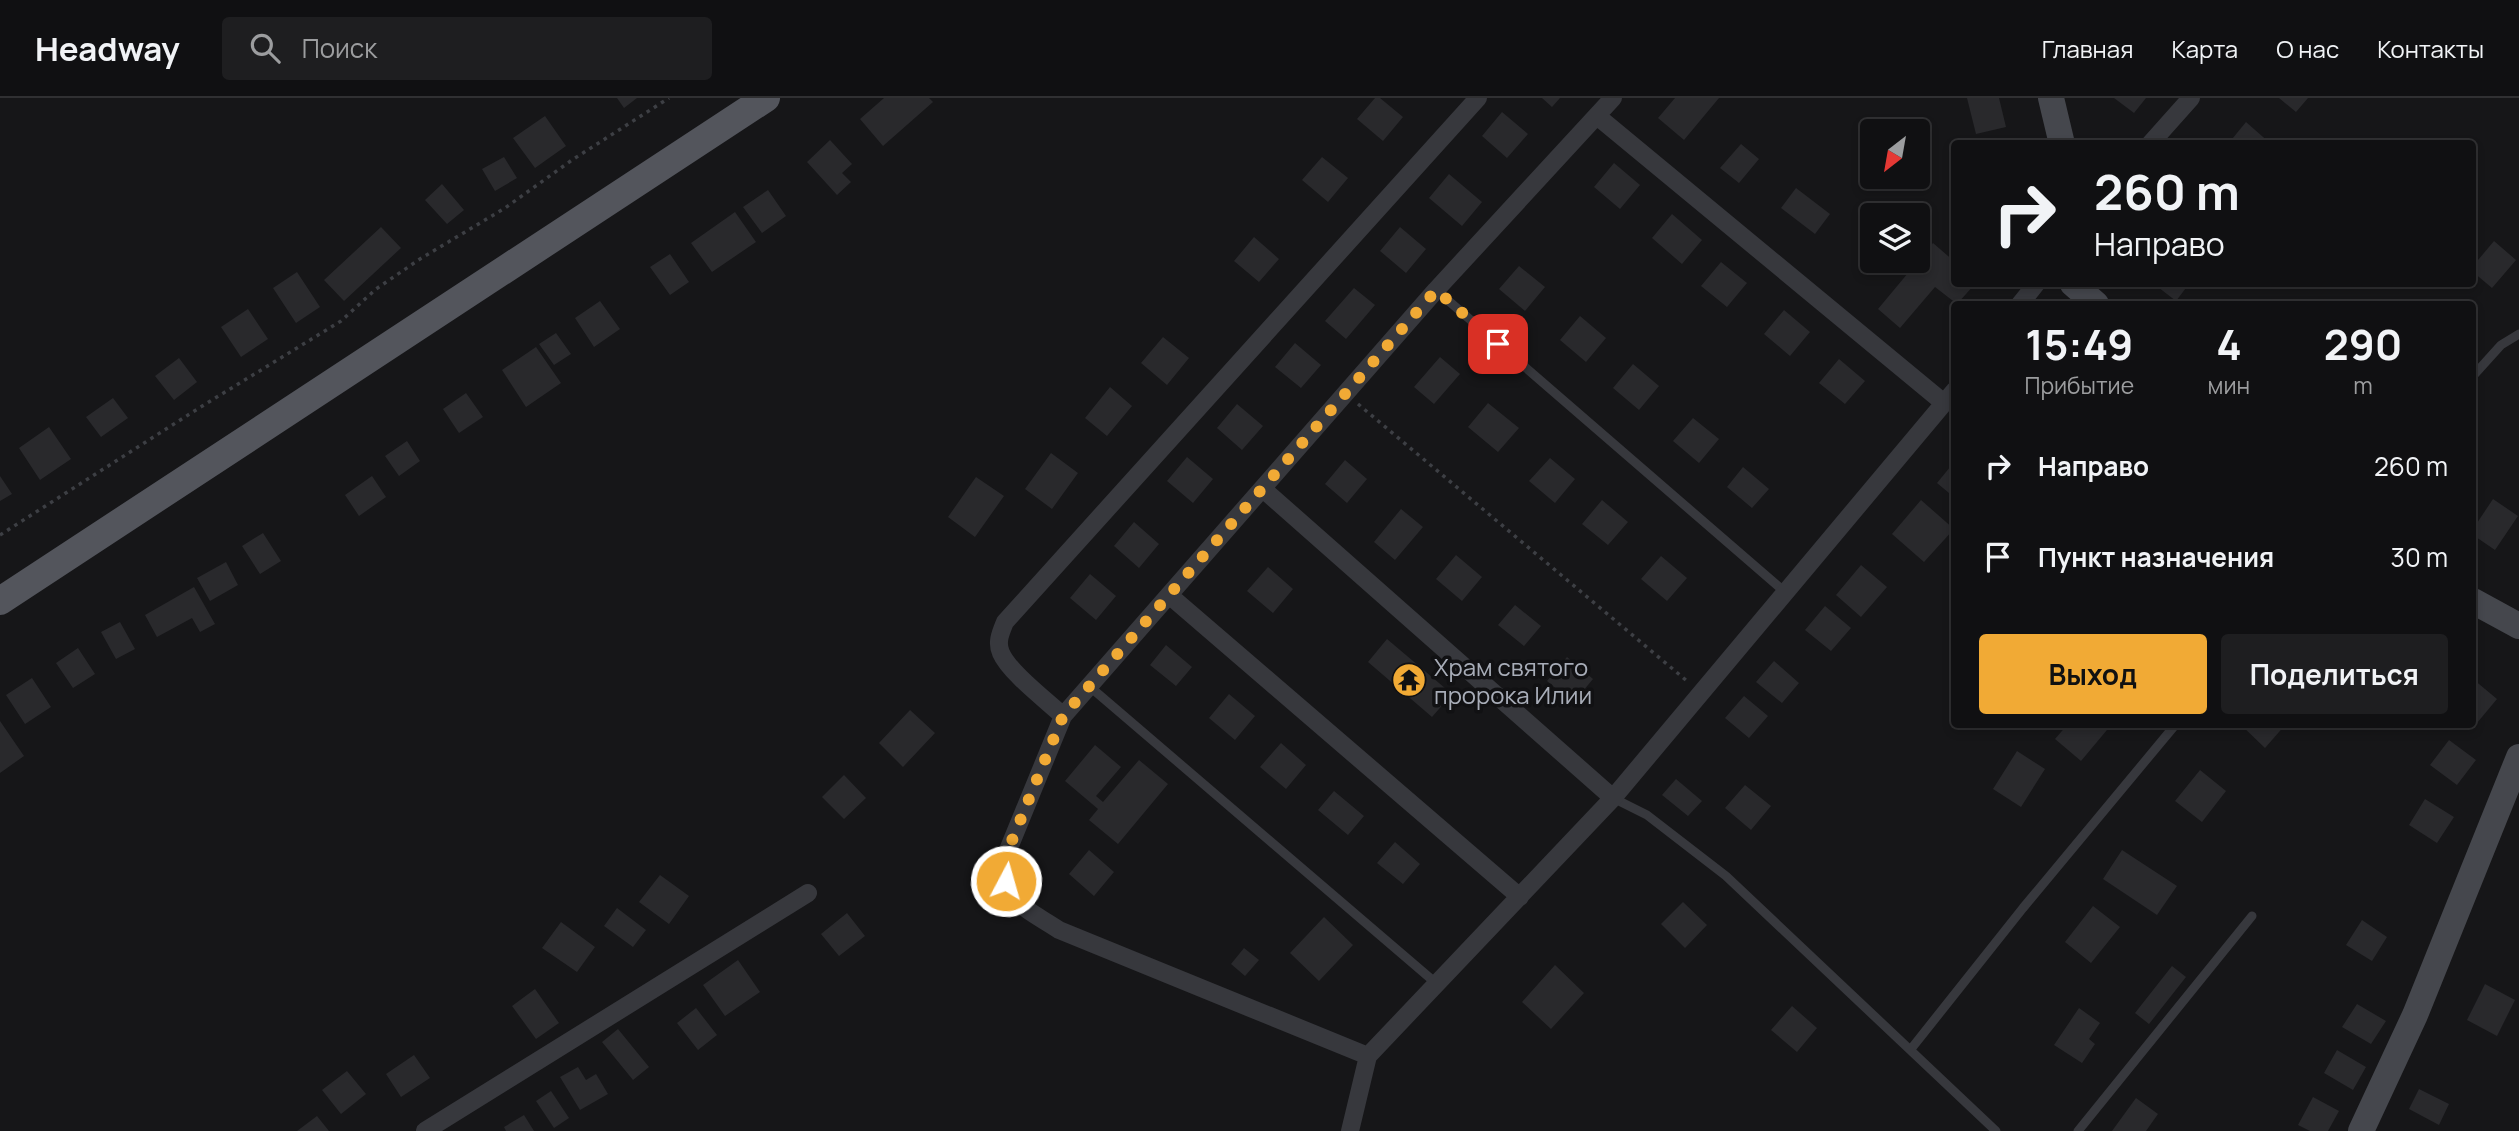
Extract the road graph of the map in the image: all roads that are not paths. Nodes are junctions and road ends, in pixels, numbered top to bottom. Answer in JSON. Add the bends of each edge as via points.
{"nodes":[{"id":1,"x":766,"y":98,"type":"edge"},
{"id":2,"x":1478,"y":98,"type":"edge"},
{"id":3,"x":1613,"y":98,"type":"edge"},
{"id":4,"x":2051,"y":98,"type":"edge"},
{"id":5,"x":2192,"y":98,"type":"edge"},
{"id":6,"x":1597,"y":116,"type":"junction"},
{"id":7,"x":2061,"y":140,"type":"edge"},
{"id":8,"x":2154,"y":140,"type":"edge"},
{"id":9,"x":2034,"y":287,"type":"edge"},
{"id":10,"x":2076,"y":287,"type":"edge"},
{"id":11,"x":1436,"y":290,"type":"junction"},
{"id":12,"x":2022,"y":301,"type":"edge"},
{"id":13,"x":2093,"y":301,"type":"edge"},
{"id":14,"x":2519,"y":334,"type":"edge"},
{"id":15,"x":2476,"y":373,"type":"edge"},
{"id":16,"x":1950,"y":397,"type":"edge"},
{"id":17,"x":1263,"y":489,"type":"junction"},
{"id":18,"x":1786,"y":593,"type":"junction"},
{"id":19,"x":1170,"y":595,"type":"junction"},
{"id":20,"x":0,"y":601,"type":"edge"},
{"id":21,"x":2476,"y":603,"type":"edge"},
{"id":22,"x":2519,"y":626,"type":"edge"},
{"id":23,"x":1089,"y":687,"type":"junction"},
{"id":24,"x":1063,"y":716,"type":"junction"},
{"id":25,"x":2173,"y":728,"type":"edge"},
{"id":26,"x":2519,"y":757,"type":"edge"},
{"id":27,"x":1614,"y":798,"type":"junction"},
{"id":28,"x":808,"y":892,"type":"dead end"},
{"id":29,"x":1520,"y":897,"type":"junction"},
{"id":30,"x":2252,"y":916,"type":"dead end"},
{"id":31,"x":1437,"y":984,"type":"junction"},
{"id":32,"x":1911,"y":1049,"type":"junction"},
{"id":33,"x":1368,"y":1056,"type":"junction"},
{"id":34,"x":425,"y":1131,"type":"edge"},
{"id":35,"x":1350,"y":1131,"type":"edge"},
{"id":36,"x":1996,"y":1131,"type":"edge"},
{"id":37,"x":2078,"y":1131,"type":"edge"},
{"id":38,"x":2361,"y":1131,"type":"edge"}],
"edges":[{"from":1,"to":20,"type":"main road"},
{"from":2,"to":24,"type":"street","via":[[1005,622],[998,638],[1000,653]]},
{"from":3,"to":6,"type":"street"},
{"from":4,"to":7,"type":"street"},
{"from":5,"to":8,"type":"street"},
{"from":6,"to":11,"type":"street"},
{"from":6,"to":16,"type":"street"},
{"from":9,"to":12,"type":"street"},
{"from":10,"to":13,"type":"street"},
{"from":11,"to":17,"type":"street"},
{"from":11,"to":18,"type":"lane"},
{"from":14,"to":15,"type":"lane","via":[[2501,345]]},
{"from":16,"to":18,"type":"street"},
{"from":17,"to":19,"type":"street"},
{"from":17,"to":27,"type":"street"},
{"from":18,"to":27,"type":"street"},
{"from":19,"to":23,"type":"street"},
{"from":19,"to":29,"type":"street"},
{"from":21,"to":22,"type":"street"},
{"from":23,"to":24,"type":"street"},
{"from":23,"to":31,"type":"lane"},
{"from":24,"to":33,"type":"street","via":[[1004,860],[1006,881],[1018,904],[1059,930]]},
{"from":25,"to":32,"type":"lane"},
{"from":26,"to":38,"type":"street","via":[[2414,1015]]},
{"from":27,"to":29,"type":"street"},
{"from":27,"to":32,"type":"lane","via":[[1647,815],[1726,876]]},
{"from":28,"to":34,"type":"street"},
{"from":29,"to":31,"type":"street"},
{"from":30,"to":37,"type":"lane"},
{"from":31,"to":33,"type":"street"},
{"from":32,"to":36,"type":"lane"},
{"from":33,"to":35,"type":"street"}]}
